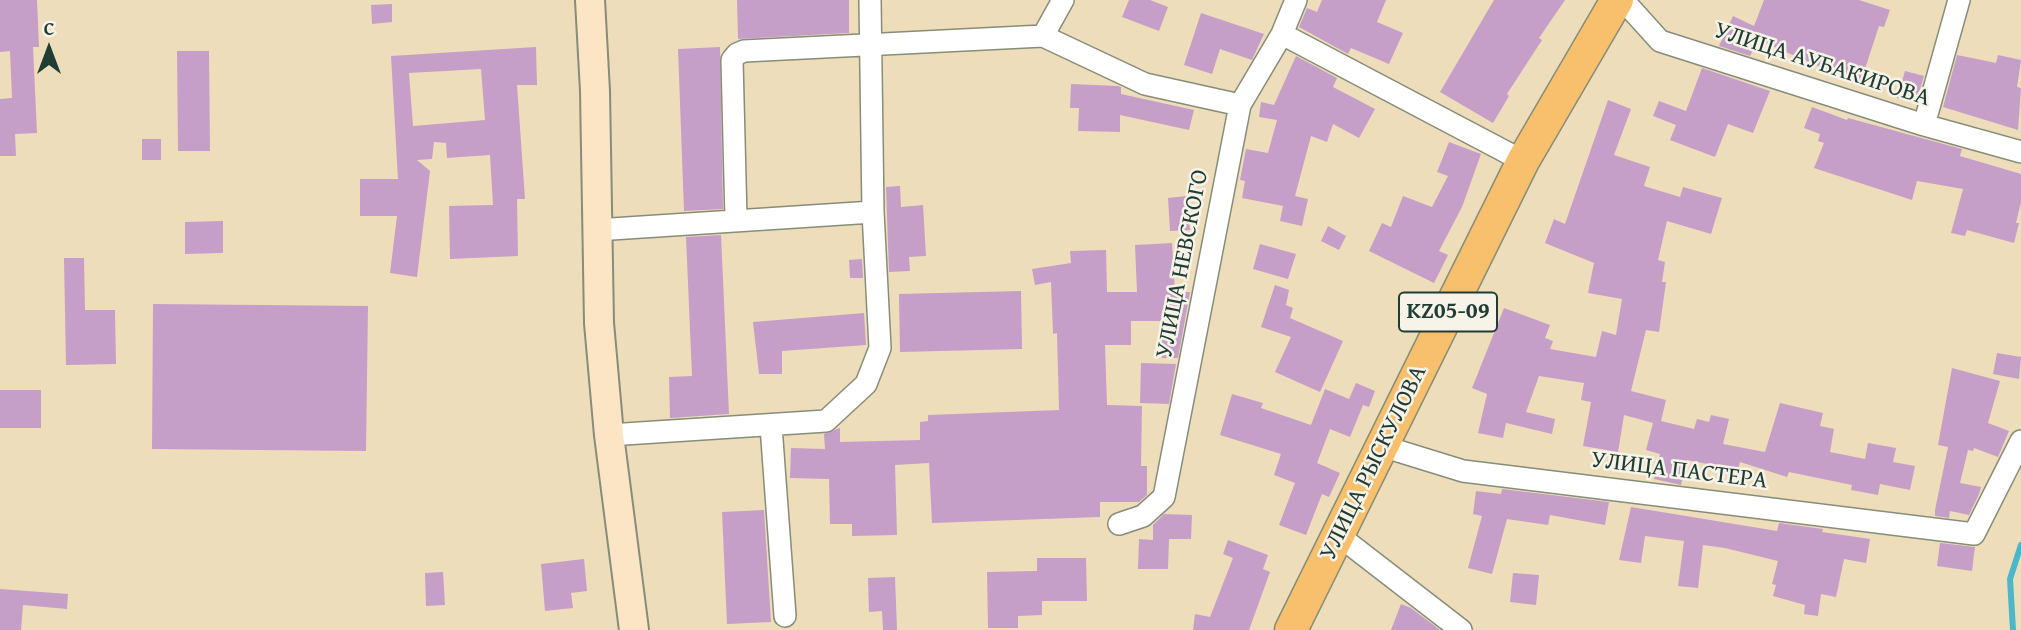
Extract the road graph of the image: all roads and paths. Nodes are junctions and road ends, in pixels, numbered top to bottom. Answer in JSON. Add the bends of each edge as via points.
{"nodes":[{"id":1,"x":590,"y":0,"type":"edge"},
{"id":2,"x":870,"y":0,"type":"edge"},
{"id":3,"x":1063,"y":0,"type":"edge"},
{"id":4,"x":1296,"y":0,"type":"edge"},
{"id":5,"x":1616,"y":0,"type":"edge"},
{"id":6,"x":1623,"y":0,"type":"edge"},
{"id":7,"x":1959,"y":0,"type":"edge"},
{"id":8,"x":1282,"y":34,"type":"junction"},
{"id":9,"x":1043,"y":36,"type":"junction"},
{"id":10,"x":873,"y":44,"type":"junction"},
{"id":11,"x":1240,"y":105,"type":"junction"},
{"id":12,"x":1924,"y":125,"type":"junction"},
{"id":13,"x":2021,"y":152,"type":"edge"},
{"id":14,"x":1523,"y":161,"type":"junction"},
{"id":15,"x":873,"y":212,"type":"junction"},
{"id":16,"x":737,"y":219,"type":"junction"},
{"id":17,"x":596,"y":230,"type":"junction"},
{"id":18,"x":771,"y":426,"type":"junction"},
{"id":19,"x":609,"y":435,"type":"junction"},
{"id":20,"x":2021,"y":440,"type":"edge"},
{"id":21,"x":1382,"y":446,"type":"junction"},
{"id":22,"x":1119,"y":524,"type":"dead end"},
{"id":23,"x":1338,"y":536,"type":"junction"},
{"id":24,"x":785,"y":616,"type":"dead end"},
{"id":25,"x":634,"y":630,"type":"edge"},
{"id":26,"x":1291,"y":630,"type":"edge"},
{"id":27,"x":1461,"y":630,"type":"edge"}],
"edges":[{"from":1,"to":17,"type":"main road"},
{"from":2,"to":10,"type":"street"},
{"from":3,"to":9,"type":"street"},
{"from":4,"to":8,"type":"street","name":"УЛИЦА НЕВСКОГО"},
{"from":5,"to":14,"type":"main road","name":"УЛИЦА РЫСКУЛОВА","number":"KZ05-09"},
{"from":6,"to":12,"type":"street","name":"УЛИЦА АУБАКИРОВА","via":[[1660,41]]},
{"from":7,"to":12,"type":"street"},
{"from":8,"to":11,"type":"street","name":"УЛИЦА НЕВСКОГО"},
{"from":8,"to":14,"type":"street"},
{"from":9,"to":10,"type":"street"},
{"from":9,"to":11,"type":"street","via":[[1145,84]]},
{"from":10,"to":15,"type":"street"},
{"from":10,"to":16,"type":"street","via":[[744,51],[732,60]]},
{"from":11,"to":22,"type":"street","name":"УЛИЦА НЕВСКОГО","via":[[1164,497],[1143,516]]},
{"from":12,"to":13,"type":"street","name":"УЛИЦА АУБАКИРОВА"},
{"from":14,"to":21,"type":"main road","name":"УЛИЦА РЫСКУЛОВА","number":"KZ05-09"},
{"from":15,"to":16,"type":"street"},
{"from":15,"to":18,"type":"street","via":[[880,348],[866,384],[826,422]]},
{"from":16,"to":17,"type":"street"},
{"from":17,"to":19,"type":"main road"},
{"from":18,"to":19,"type":"street"},
{"from":18,"to":24,"type":"street"},
{"from":19,"to":25,"type":"main road"},
{"from":20,"to":21,"type":"street","name":"УЛИЦА ПАСТЕРА","via":[[1974,534],[1463,471]]},
{"from":21,"to":23,"type":"main road","name":"УЛИЦА РЫСКУЛОВА","number":"KZ05-09"},
{"from":23,"to":26,"type":"main road","name":"УЛИЦА РЫСКУЛОВА","number":"KZ05-09"},
{"from":23,"to":27,"type":"street"}]}
